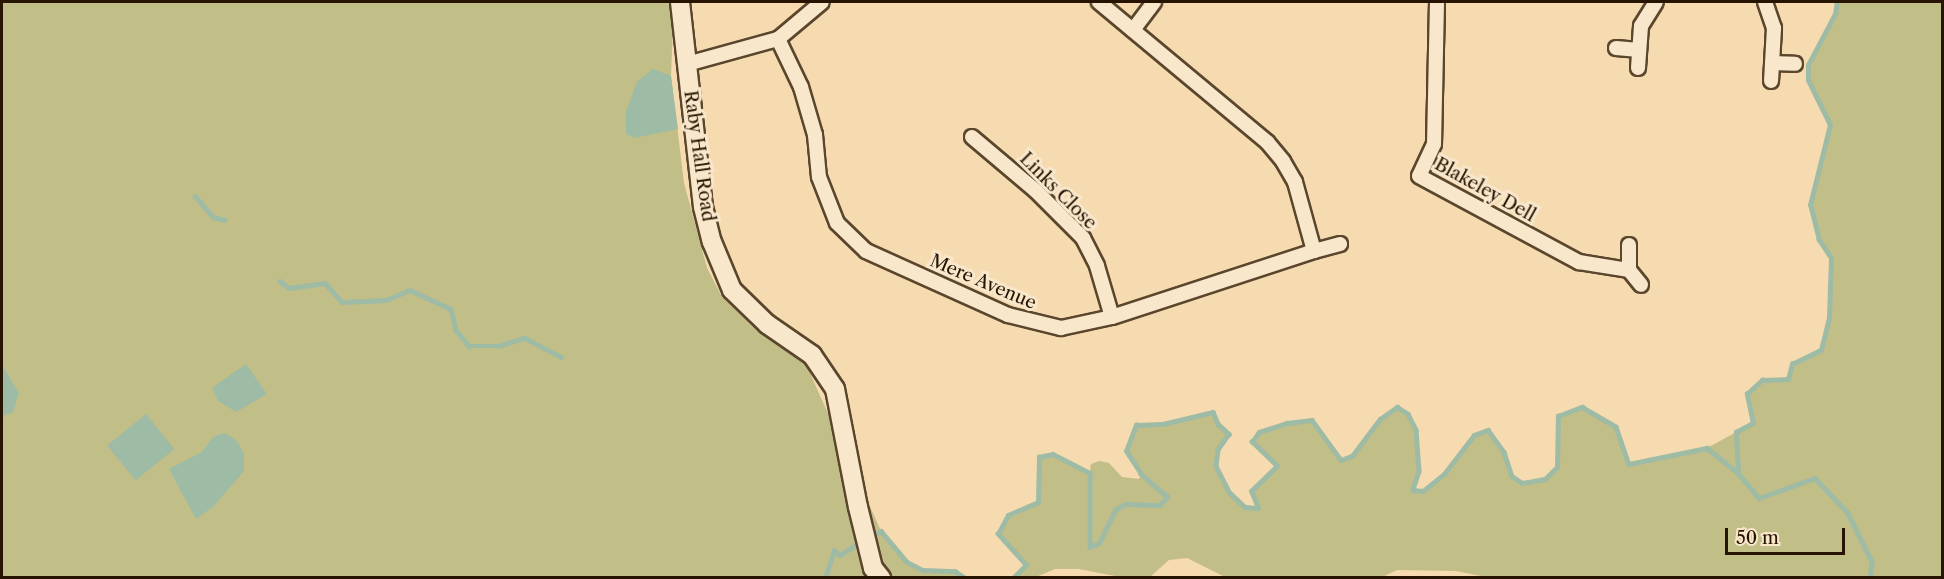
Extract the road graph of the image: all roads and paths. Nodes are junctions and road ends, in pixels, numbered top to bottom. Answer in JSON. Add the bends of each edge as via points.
{"nodes":[{"id":1,"x":680,"y":2,"type":"edge"},
{"id":2,"x":822,"y":2,"type":"edge"},
{"id":3,"x":1099,"y":2,"type":"edge"},
{"id":4,"x":1154,"y":2,"type":"edge"},
{"id":5,"x":1437,"y":2,"type":"edge"},
{"id":6,"x":1656,"y":2,"type":"edge"},
{"id":7,"x":1765,"y":2,"type":"edge"},
{"id":8,"x":1132,"y":30,"type":"junction"},
{"id":9,"x":778,"y":39,"type":"junction"},
{"id":10,"x":1616,"y":48,"type":"dead end"},
{"id":11,"x":1639,"y":50,"type":"junction"},
{"id":12,"x":1772,"y":63,"type":"junction"},
{"id":13,"x":687,"y":64,"type":"junction"},
{"id":14,"x":1795,"y":64,"type":"dead end"},
{"id":15,"x":1638,"y":68,"type":"dead end"},
{"id":16,"x":1771,"y":81,"type":"dead end"},
{"id":17,"x":972,"y":137,"type":"dead end"},
{"id":18,"x":1340,"y":244,"type":"dead end"},
{"id":19,"x":1629,"y":244,"type":"dead end"},
{"id":20,"x":1314,"y":251,"type":"junction"},
{"id":21,"x":1629,"y":270,"type":"junction"},
{"id":22,"x":1641,"y":285,"type":"dead end"},
{"id":23,"x":1112,"y":317,"type":"junction"},
{"id":24,"x":881,"y":578,"type":"edge"}],
"edges":[{"from":1,"to":13,"type":"street","name":"Raby Hall Road"},
{"from":2,"to":9,"type":"street"},
{"from":3,"to":8,"type":"street"},
{"from":4,"to":8,"type":"street"},
{"from":5,"to":21,"type":"street","name":"Blakeley Dell","via":[[1434,144],[1419,176],[1579,262]]},
{"from":6,"to":11,"type":"street","via":[[1641,26]]},
{"from":7,"to":12,"type":"street","via":[[1774,28]]},
{"from":8,"to":20,"type":"street","via":[[1267,142],[1283,161],[1295,182]]},
{"from":9,"to":13,"type":"street"},
{"from":9,"to":23,"type":"street","name":"Mere Avenue","via":[[801,87],[827,200],[837,223],[866,251],[1035,324],[1061,328]]},
{"from":10,"to":11,"type":"street"},
{"from":11,"to":15,"type":"street"},
{"from":12,"to":14,"type":"street"},
{"from":12,"to":16,"type":"street"},
{"from":13,"to":24,"type":"street","name":"Raby Hall Road","via":[[703,207],[712,242],[732,290],[767,324],[812,355],[835,389],[873,568]]},
{"from":17,"to":23,"type":"street","name":"Links Close","via":[[1035,190],[1083,238],[1097,266]]},
{"from":18,"to":20,"type":"street","name":"Mere Avenue"},
{"from":19,"to":21,"type":"street"},
{"from":20,"to":23,"type":"street","name":"Mere Avenue"},
{"from":21,"to":22,"type":"street"}]}
